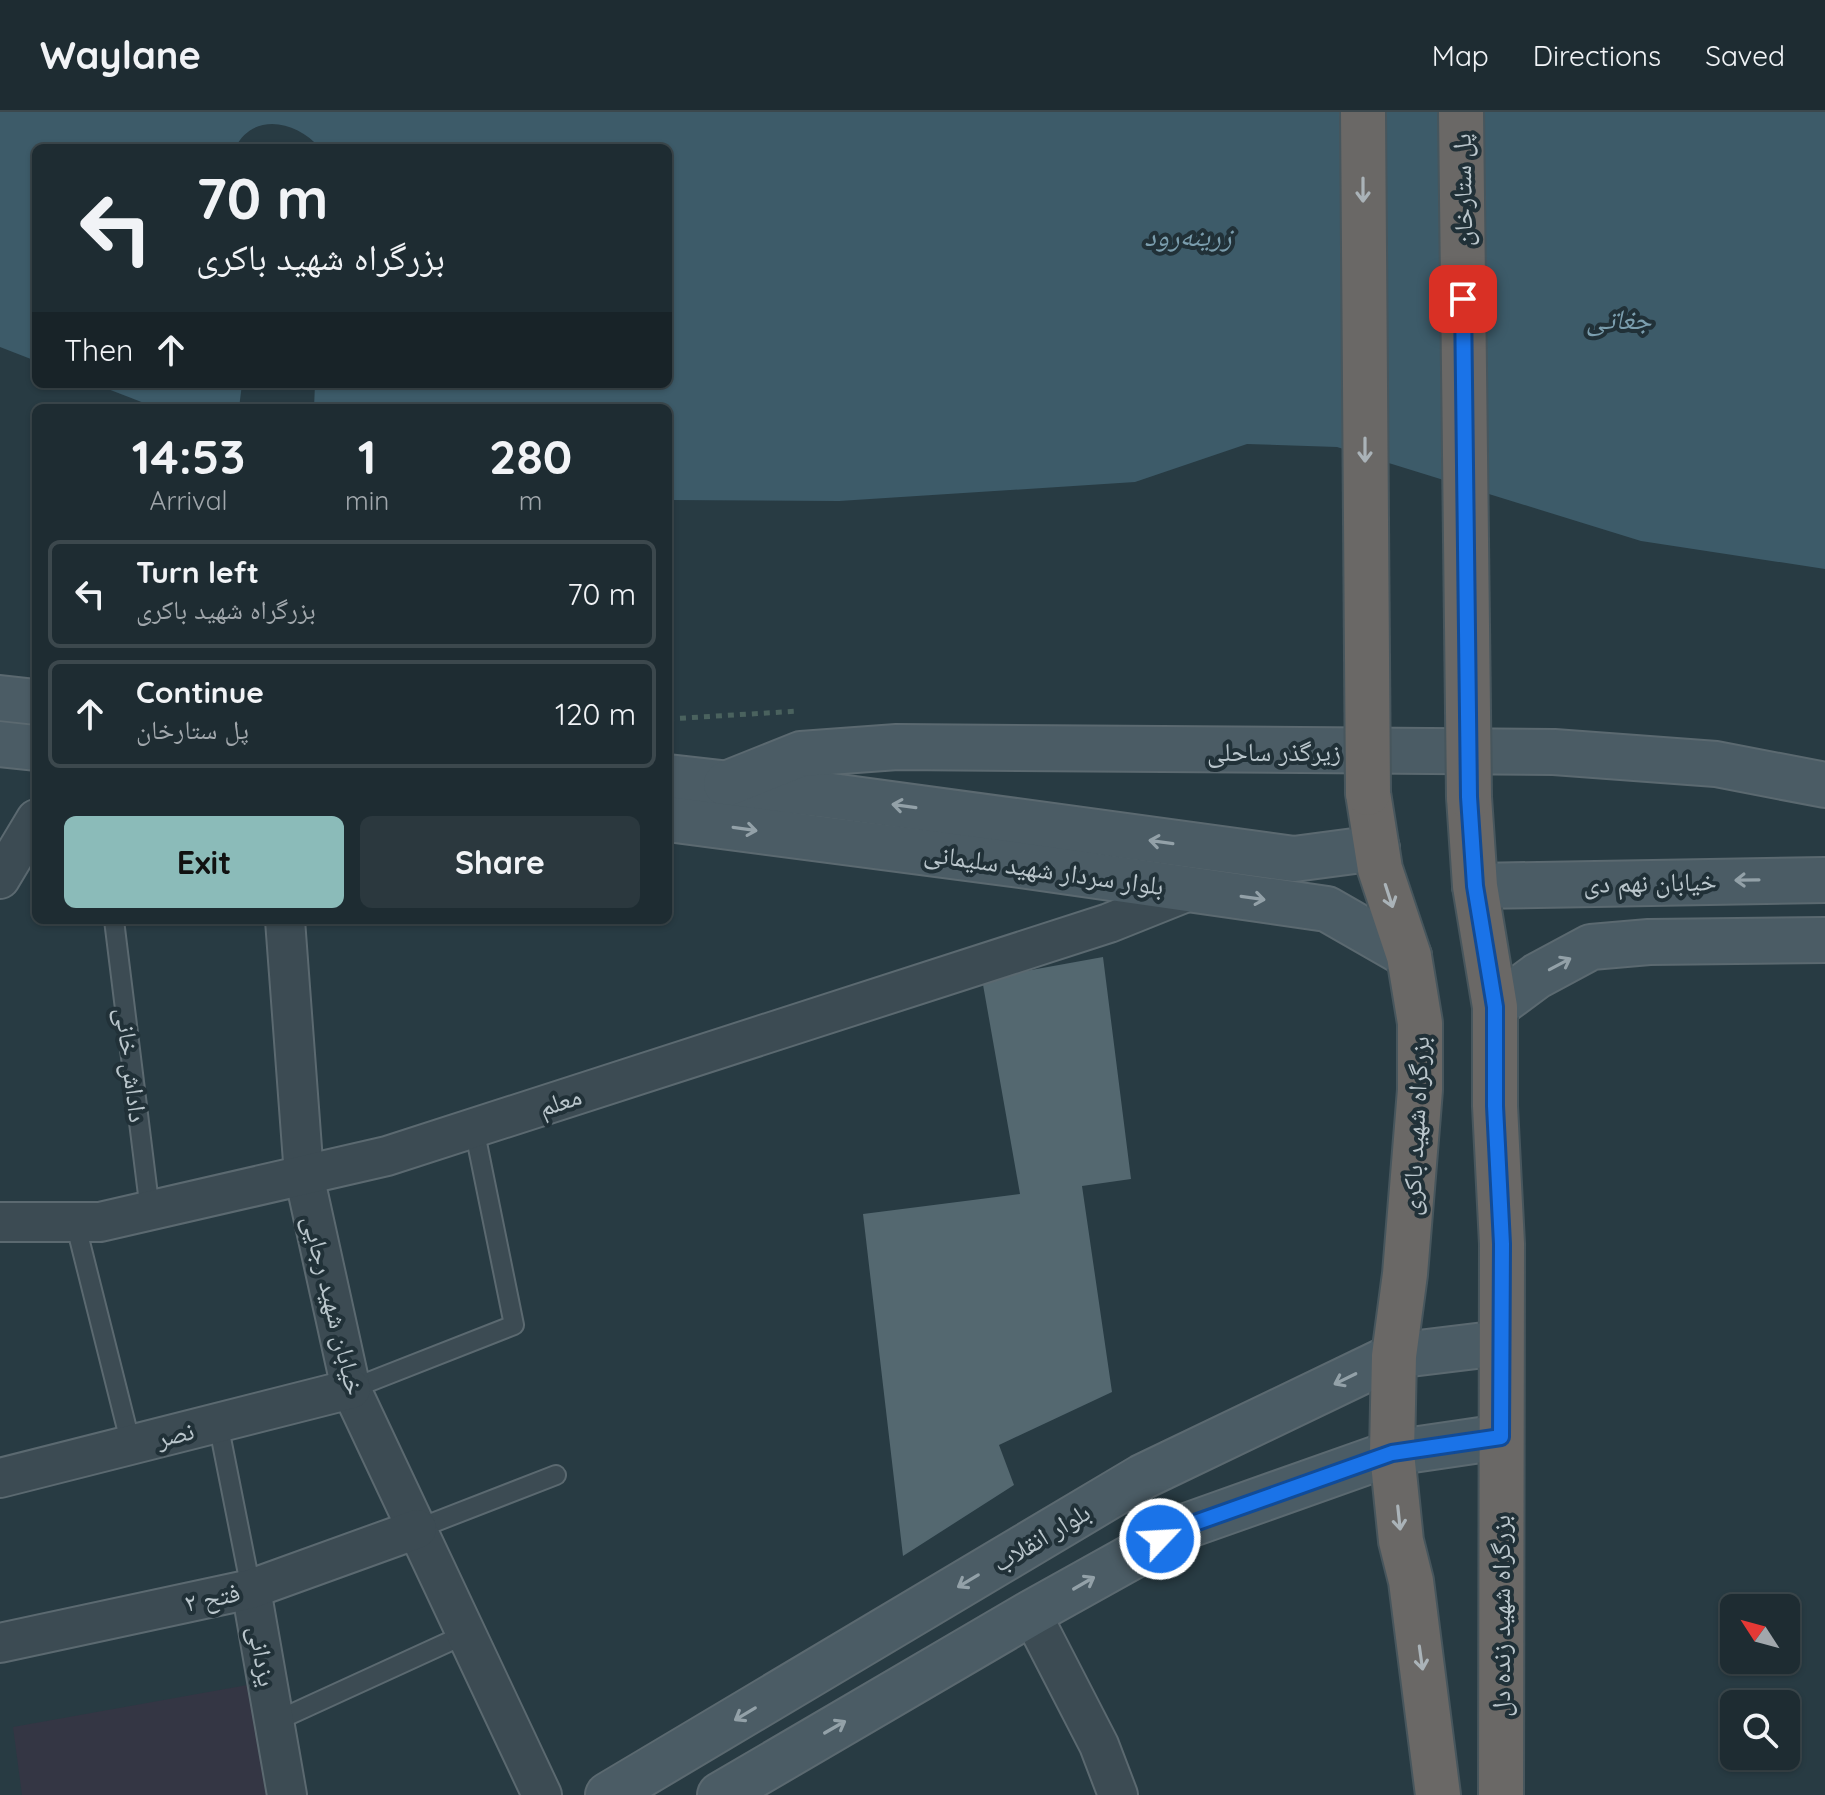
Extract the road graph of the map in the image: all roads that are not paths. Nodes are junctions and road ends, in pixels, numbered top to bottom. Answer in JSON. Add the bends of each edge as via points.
{"nodes":[{"id":1,"x":1363,"y":112,"type":"edge"},
{"id":2,"x":1461,"y":112,"type":"edge"},
{"id":3,"x":0,"y":698,"type":"edge"},
{"id":4,"x":32,"y":702,"type":"edge"},
{"id":5,"x":0,"y":744,"type":"edge"},
{"id":6,"x":32,"y":748,"type":"edge"},
{"id":7,"x":672,"y":777,"type":"edge"},
{"id":8,"x":726,"y":784,"type":"junction"},
{"id":9,"x":1825,"y":785,"type":"edge"},
{"id":10,"x":672,"y":819,"type":"edge"},
{"id":11,"x":32,"y":826,"type":"edge"},
{"id":12,"x":1377,"y":848,"type":"junction"},
{"id":13,"x":1064,"y":850,"type":"junction"},
{"id":14,"x":0,"y":879,"type":"edge"},
{"id":15,"x":1825,"y":880,"type":"edge"},
{"id":16,"x":1475,"y":886,"type":"junction"},
{"id":17,"x":1194,"y":889,"type":"junction"},
{"id":18,"x":114,"y":924,"type":"edge"},
{"id":19,"x":285,"y":924,"type":"edge"},
{"id":20,"x":1825,"y":940,"type":"edge"},
{"id":21,"x":1409,"y":956,"type":"junction"},
{"id":22,"x":1495,"y":1007,"type":"junction"},
{"id":23,"x":474,"y":1128,"type":"junction"},
{"id":24,"x":304,"y":1175,"type":"junction"},
{"id":25,"x":150,"y":1211,"type":"junction"},
{"id":26,"x":0,"y":1222,"type":"edge"},
{"id":27,"x":75,"y":1222,"type":"junction"},
{"id":28,"x":1501,"y":1343,"type":"junction"},
{"id":29,"x":1394,"y":1356,"type":"junction"},
{"id":30,"x":351,"y":1389,"type":"junction"},
{"id":31,"x":218,"y":1423,"type":"junction"},
{"id":32,"x":1501,"y":1437,"type":"junction"},
{"id":33,"x":131,"y":1445,"type":"junction"},
{"id":34,"x":1392,"y":1453,"type":"junction"},
{"id":35,"x":556,"y":1475,"type":"dead end"},
{"id":36,"x":1142,"y":1477,"type":"junction"},
{"id":37,"x":0,"y":1478,"type":"edge"},
{"id":38,"x":417,"y":1529,"type":"junction"},
{"id":39,"x":1160,"y":1539,"type":"junction"},
{"id":40,"x":251,"y":1589,"type":"junction"},
{"id":41,"x":1031,"y":1613,"type":"junction"},
{"id":42,"x":466,"y":1634,"type":"junction"},
{"id":43,"x":0,"y":1643,"type":"edge"},
{"id":44,"x":274,"y":1722,"type":"junction"},
{"id":45,"x":287,"y":1795,"type":"edge"},
{"id":46,"x":542,"y":1795,"type":"edge"},
{"id":47,"x":608,"y":1795,"type":"edge"},
{"id":48,"x":720,"y":1795,"type":"edge"},
{"id":49,"x":1118,"y":1795,"type":"edge"},
{"id":50,"x":1438,"y":1795,"type":"edge"},
{"id":51,"x":1501,"y":1795,"type":"edge"}],
"edges":[{"from":1,"to":12,"type":"highway","name":"بزرگراه شهید باکری","one_way":true,"bridge":true,"via":[[1368,793]]},
{"from":2,"to":16,"type":"highway","name":"پل ستارخان","bridge":true,"via":[[1469,797]]},
{"from":3,"to":4,"type":"main road"},
{"from":5,"to":6,"type":"main road"},
{"from":7,"to":8,"type":"main road","name":"بلوار سردار شهید سلیمانی"},
{"from":8,"to":9,"type":"main road","name":"زیرگذر ساحلی","via":[[801,754],[897,747],[1554,752],[1716,764]]},
{"from":13,"to":8,"type":"main road","name":"بلوار سردار شهید سلیمانی","one_way":true},
{"from":10,"to":13,"type":"main road","name":"بلوار سردار شهید سلیمانی","one_way":true},
{"from":11,"to":14,"type":"street"},
{"from":12,"to":13,"type":"main road","name":"بلوار سردار شهید سلیمانی","one_way":true,"via":[[1294,859]]},
{"from":12,"to":21,"type":"highway","name":"بزرگراه شهید باکری","one_way":true},
{"from":13,"to":17,"type":"main road","name":"بلوار سردار شهید سلیمانی"},
{"from":15,"to":16,"type":"main road","name":"خیابان نهم دی","one_way":true},
{"from":16,"to":22,"type":"highway"},
{"from":17,"to":21,"type":"main road","name":"بلوار سردار شهید سلیمانی","one_way":true,"via":[[1327,909]]},
{"from":17,"to":23,"type":"street","name":"معلم","via":[[1109,923]]},
{"from":18,"to":25,"type":"lane","name":"داداش خانی"},
{"from":19,"to":24,"type":"street","name":"خیابان شهید رجایی"},
{"from":22,"to":20,"type":"main road","one_way":true,"via":[[1537,976],[1591,947]]},
{"from":21,"to":29,"type":"highway","name":"بزرگراه شهید باکری","via":[[1420,1023],[1420,1076]]},
{"from":22,"to":28,"type":"highway"},
{"from":23,"to":24,"type":"street","name":"معلم"},
{"from":23,"to":30,"type":"lane","via":[[514,1325]]},
{"from":24,"to":25,"type":"street","name":"معلم"},
{"from":24,"to":30,"type":"street","name":"خیابان شهید رجایی"},
{"from":25,"to":27,"type":"street","name":"معلم"},
{"from":26,"to":27,"type":"street","name":"معلم"},
{"from":27,"to":33,"type":"lane"},
{"from":28,"to":29,"type":"main road","name":"بلوار انقلاب"},
{"from":28,"to":32,"type":"highway"},
{"from":29,"to":34,"type":"highway","name":"بزرگراه شهید باکری"},
{"from":29,"to":36,"type":"main road","name":"بلوار انقلاب","one_way":true},
{"from":30,"to":31,"type":"street","name":"نصر"},
{"from":30,"to":38,"type":"street","name":"خیابان شهید رجایی"},
{"from":31,"to":33,"type":"street","name":"نصر"},
{"from":31,"to":40,"type":"lane","name":"یزدانی"},
{"from":32,"to":34,"type":"main road"},
{"from":32,"to":51,"type":"highway","name":"بزرگراه شهید زنده دل"},
{"from":33,"to":37,"type":"street","name":"نصر"},
{"from":34,"to":39,"type":"main road"},
{"from":34,"to":50,"type":"highway","one_way":true},
{"from":35,"to":38,"type":"lane"},
{"from":36,"to":39,"type":"main road"},
{"from":36,"to":47,"type":"main road","name":"بلوار انقلاب","one_way":true},
{"from":38,"to":40,"type":"street","name":"فتح ۲"},
{"from":38,"to":42,"type":"street","name":"خیابان شهید رجایی"},
{"from":41,"to":39,"type":"main road","one_way":true},
{"from":40,"to":43,"type":"street","name":"فتح ۲"},
{"from":40,"to":44,"type":"street","name":"یزدانی"},
{"from":48,"to":41,"type":"main road","one_way":true},
{"from":41,"to":49,"type":"street","via":[[1099,1745]]},
{"from":42,"to":44,"type":"lane"},
{"from":42,"to":46,"type":"street","name":"خیابان شهید رجایی"},
{"from":44,"to":45,"type":"street","name":"یزدانی"}]}
